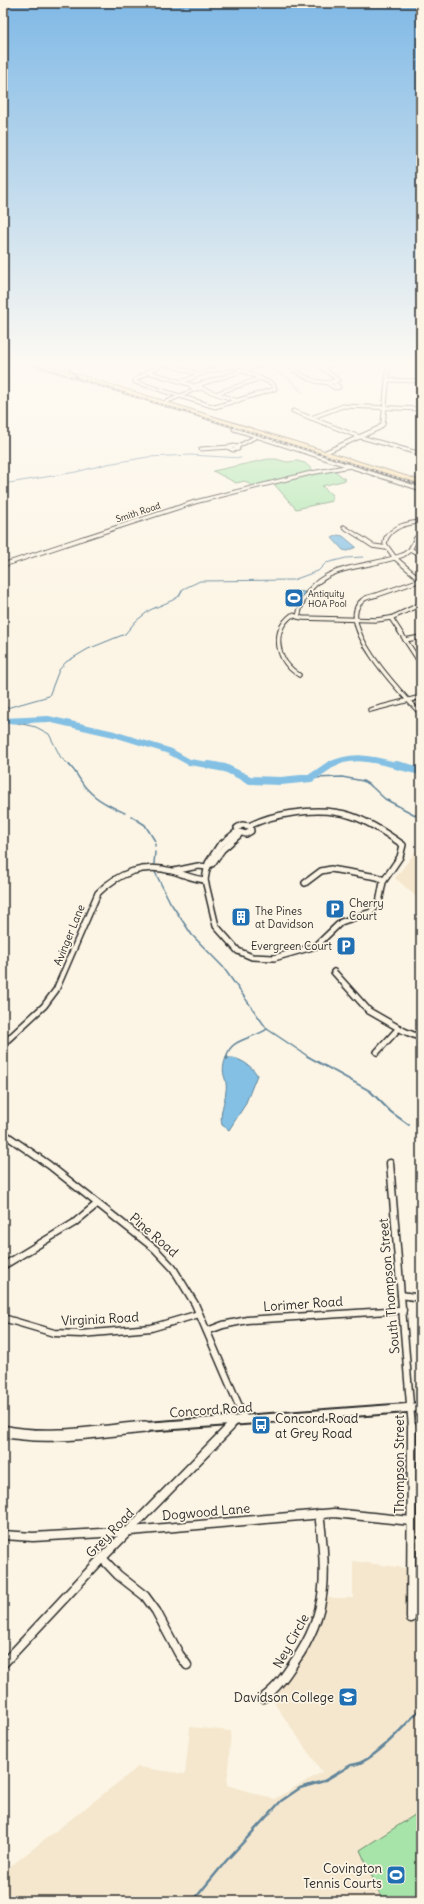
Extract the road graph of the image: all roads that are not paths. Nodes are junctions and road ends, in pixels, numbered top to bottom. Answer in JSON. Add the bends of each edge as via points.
{"nodes":[{"id":1,"x":303,"y":451,"type":"edge"},
{"id":2,"x":317,"y":451,"type":"edge"},
{"id":3,"x":329,"y":451,"type":"edge"},
{"id":4,"x":410,"y":451,"type":"edge"},
{"id":5,"x":324,"y":453,"type":"junction"},
{"id":6,"x":421,"y":454,"type":"edge"},
{"id":7,"x":351,"y":466,"type":"junction"},
{"id":8,"x":421,"y":483,"type":"edge"},
{"id":9,"x":421,"y":489,"type":"edge"},
{"id":10,"x":421,"y":522,"type":"edge"},
{"id":11,"x":344,"y":527,"type":"dead end"},
{"id":12,"x":421,"y":532,"type":"edge"},
{"id":13,"x":387,"y":548,"type":"junction"},
{"id":14,"x":411,"y":550,"type":"junction"},
{"id":15,"x":421,"y":554,"type":"edge"},
{"id":16,"x":395,"y":558,"type":"junction"},
{"id":17,"x":3,"y":565,"type":"edge"},
{"id":18,"x":421,"y":580,"type":"edge"},
{"id":19,"x":421,"y":604,"type":"edge"},
{"id":20,"x":298,"y":617,"type":"junction"},
{"id":21,"x":391,"y":618,"type":"junction"},
{"id":22,"x":355,"y":620,"type":"junction"},
{"id":23,"x":421,"y":637,"type":"edge"},
{"id":24,"x":405,"y":640,"type":"junction"},
{"id":25,"x":421,"y":664,"type":"edge"},
{"id":26,"x":299,"y":675,"type":"dead end"},
{"id":27,"x":421,"y":697,"type":"edge"},
{"id":28,"x":409,"y":700,"type":"junction"},
{"id":29,"x":370,"y":710,"type":"dead end"},
{"id":30,"x":421,"y":714,"type":"edge"},
{"id":31,"x":251,"y":825,"type":"junction"},
{"id":32,"x":238,"y":833,"type":"junction"},
{"id":33,"x":209,"y":866,"type":"junction"},
{"id":34,"x":172,"y":871,"type":"junction"},
{"id":35,"x":205,"y":880,"type":"junction"},
{"id":36,"x":384,"y":880,"type":"junction"},
{"id":37,"x":305,"y":883,"type":"dead end"},
{"id":38,"x":334,"y":972,"type":"dead end"},
{"id":39,"x":398,"y":1028,"type":"junction"},
{"id":40,"x":421,"y":1038,"type":"edge"},
{"id":41,"x":3,"y":1044,"type":"edge"},
{"id":42,"x":377,"y":1052,"type":"dead end"},
{"id":43,"x":3,"y":1133,"type":"edge"},
{"id":44,"x":390,"y":1163,"type":"dead end"},
{"id":45,"x":97,"y":1204,"type":"junction"},
{"id":46,"x":3,"y":1266,"type":"edge"},
{"id":47,"x":402,"y":1295,"type":"junction"},
{"id":48,"x":421,"y":1298,"type":"edge"},
{"id":49,"x":403,"y":1310,"type":"junction"},
{"id":50,"x":199,"y":1314,"type":"junction"},
{"id":51,"x":3,"y":1318,"type":"edge"},
{"id":52,"x":207,"y":1331,"type":"junction"},
{"id":53,"x":416,"y":1407,"type":"edge"},
{"id":54,"x":241,"y":1420,"type":"junction"},
{"id":55,"x":3,"y":1431,"type":"edge"},
{"id":56,"x":319,"y":1514,"type":"junction"},
{"id":57,"x":411,"y":1521,"type":"junction"},
{"id":58,"x":128,"y":1531,"type":"junction"},
{"id":59,"x":3,"y":1535,"type":"edge"},
{"id":60,"x":102,"y":1558,"type":"junction"},
{"id":61,"x":411,"y":1618,"type":"dead end"},
{"id":62,"x":3,"y":1664,"type":"edge"},
{"id":63,"x":187,"y":1665,"type":"dead end"},
{"id":64,"x":262,"y":1698,"type":"dead end"}],
"edges":[{"from":1,"to":7,"type":"street"},
{"from":2,"to":5,"type":"main road"},
{"from":3,"to":5,"type":"street"},
{"from":4,"to":6,"type":"street"},
{"from":5,"to":8,"type":"main road"},
{"from":7,"to":9,"type":"street"},
{"from":7,"to":17,"type":"street","name":"Smith Road","via":[[311,473],[195,502]]},
{"from":10,"to":13,"type":"street","via":[[407,523],[392,529],[386,538]]},
{"from":11,"to":13,"type":"street","via":[[373,546]]},
{"from":12,"to":14,"type":"street"},
{"from":13,"to":16,"type":"street"},
{"from":14,"to":15,"type":"street"},
{"from":14,"to":16,"type":"street"},
{"from":16,"to":18,"type":"street"},
{"from":16,"to":20,"type":"street","via":[[355,566],[317,582],[299,605]]},
{"from":18,"to":22,"type":"street","via":[[358,603],[355,608]]},
{"from":19,"to":21,"type":"street"},
{"from":20,"to":22,"type":"street"},
{"from":20,"to":26,"type":"street","via":[[292,615],[283,622],[278,641],[290,669]]},
{"from":21,"to":22,"type":"street"},
{"from":21,"to":24,"type":"street"},
{"from":22,"to":28,"type":"street","via":[[371,654]]},
{"from":23,"to":24,"type":"street"},
{"from":24,"to":25,"type":"street"},
{"from":27,"to":28,"type":"street"},
{"from":28,"to":29,"type":"street"},
{"from":28,"to":30,"type":"street"},
{"from":31,"to":32,"type":"street","via":[[240,826],[237,828]]},
{"from":31,"to":32,"type":"street","via":[[250,832]]},
{"from":31,"to":36,"type":"street","via":[[280,815],[313,810],[333,810],[357,818],[403,845],[402,855]]},
{"from":32,"to":33,"type":"street","via":[[239,835]]},
{"from":33,"to":34,"type":"street","name":"Avinger Lane"},
{"from":33,"to":35,"type":"street"},
{"from":34,"to":35,"type":"street","name":"Avinger Lane"},
{"from":34,"to":41,"type":"street","name":"Avinger Lane","via":[[152,868],[132,870],[115,877],[103,886],[89,912],[56,990]]},
{"from":35,"to":36,"type":"street","via":[[217,929],[238,951],[264,959],[285,956],[316,946],[341,922],[370,913],[379,903]]},
{"from":36,"to":37,"type":"street","via":[[331,869],[321,871]]},
{"from":38,"to":39,"type":"street","via":[[370,1011]]},
{"from":39,"to":40,"type":"street"},
{"from":39,"to":42,"type":"street"},
{"from":43,"to":45,"type":"street","name":"Pine Road","via":[[44,1161]]},
{"from":44,"to":47,"type":"street","name":"South Thompson Street"},
{"from":45,"to":46,"type":"street","via":[[69,1227]]},
{"from":45,"to":50,"type":"street","name":"Pine Road","via":[[164,1258],[179,1276]]},
{"from":47,"to":48,"type":"street"},
{"from":47,"to":49,"type":"street","name":"South Thompson Street"},
{"from":49,"to":52,"type":"street","name":"Lorimer Road","via":[[247,1320]]},
{"from":49,"to":53,"type":"street","name":"South Thompson Street"},
{"from":50,"to":51,"type":"street","name":"Virginia Road","via":[[150,1328],[81,1334],[54,1333]]},
{"from":50,"to":52,"type":"street","name":"Pine Road"},
{"from":52,"to":54,"type":"street","name":"Pine Road"},
{"from":53,"to":54,"type":"main road","name":"Concord Road"},
{"from":53,"to":57,"type":"street","name":"Thompson Street"},
{"from":54,"to":55,"type":"main road","name":"Concord Road","via":[[44,1435]]},
{"from":54,"to":58,"type":"street","name":"Grey Road"},
{"from":56,"to":57,"type":"street","name":"Dogwood Lane","via":[[343,1513]]},
{"from":56,"to":58,"type":"street","name":"Dogwood Lane"},
{"from":56,"to":64,"type":"street","name":"Ney Circle","via":[[323,1580],[318,1619],[302,1652],[278,1687]]},
{"from":57,"to":61,"type":"street","name":"Thompson Street"},
{"from":58,"to":59,"type":"street","name":"Dogwood Lane","via":[[32,1537]]},
{"from":58,"to":60,"type":"street","name":"Grey Road"},
{"from":60,"to":62,"type":"street","name":"Grey Road"},
{"from":60,"to":63,"type":"street","via":[[118,1576],[145,1596]]}]}
